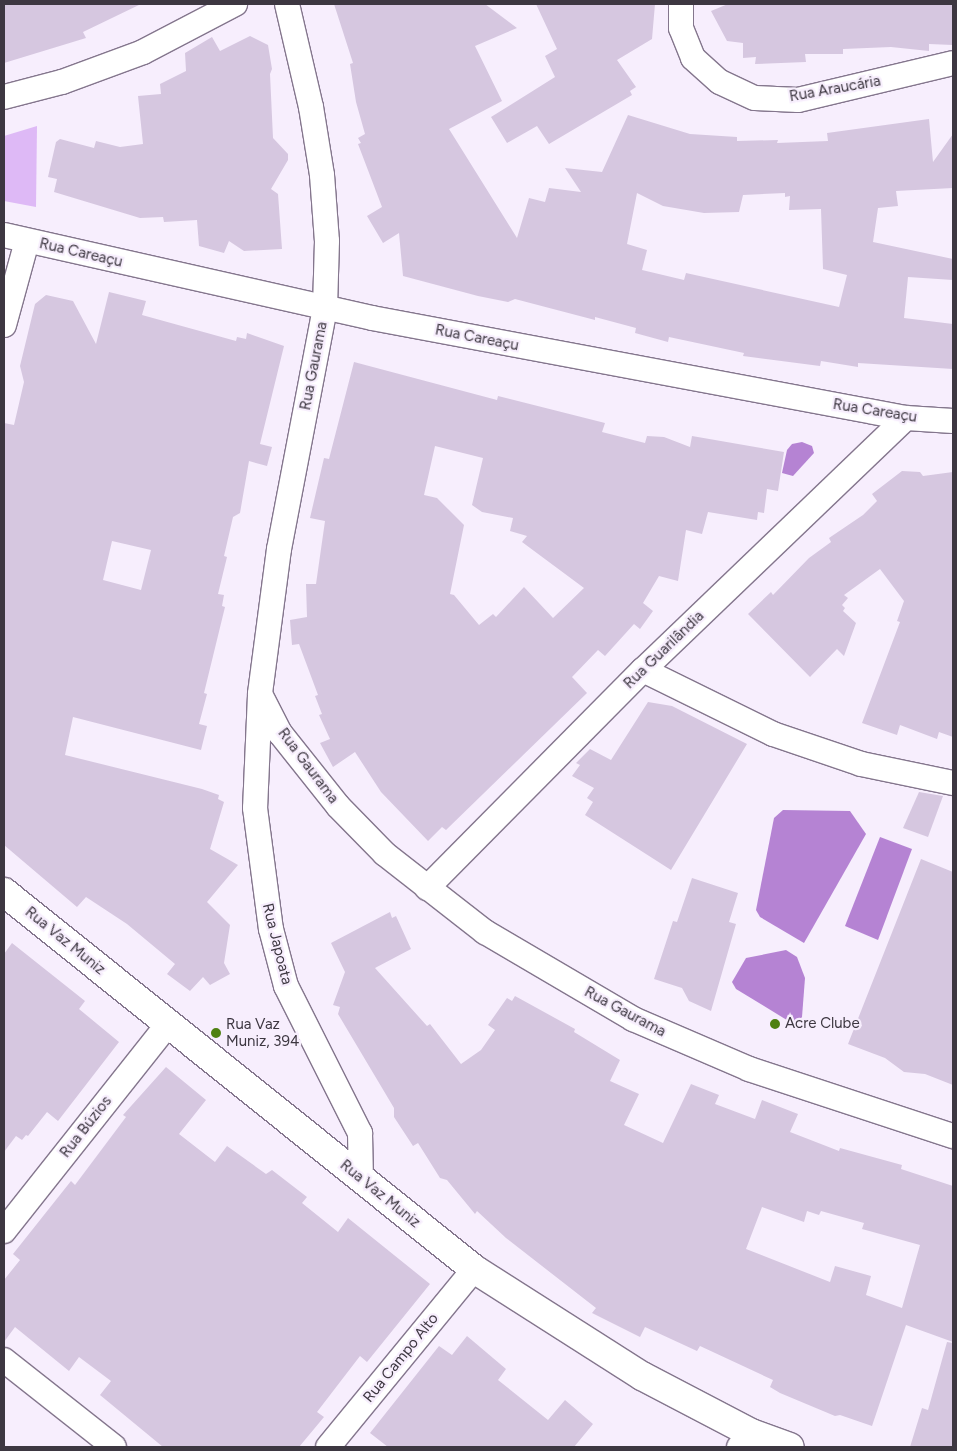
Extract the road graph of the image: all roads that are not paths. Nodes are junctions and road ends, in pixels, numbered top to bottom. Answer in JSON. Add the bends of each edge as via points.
{"nodes":[{"id":1,"x":235,"y":4,"type":"edge"},
{"id":2,"x":287,"y":4,"type":"edge"},
{"id":3,"x":681,"y":4,"type":"edge"},
{"id":4,"x":953,"y":63,"type":"edge"},
{"id":5,"x":4,"y":97,"type":"edge"},
{"id":6,"x":4,"y":235,"type":"edge"},
{"id":7,"x":26,"y":240,"type":"junction"},
{"id":8,"x":325,"y":308,"type":"junction"},
{"id":9,"x":4,"y":325,"type":"edge"},
{"id":10,"x":906,"y":418,"type":"junction"},
{"id":11,"x":953,"y":421,"type":"edge"},
{"id":12,"x":643,"y":670,"type":"junction"},
{"id":13,"x":260,"y":694,"type":"junction"},
{"id":14,"x":953,"y":783,"type":"edge"},
{"id":15,"x":428,"y":888,"type":"junction"},
{"id":16,"x":4,"y":892,"type":"edge"},
{"id":17,"x":168,"y":1024,"type":"junction"},
{"id":18,"x":953,"y":1136,"type":"edge"},
{"id":19,"x":361,"y":1179,"type":"junction"},
{"id":20,"x":4,"y":1231,"type":"edge"},
{"id":21,"x":474,"y":1269,"type":"junction"},
{"id":22,"x":4,"y":1360,"type":"edge"},
{"id":23,"x":745,"y":1440,"type":"edge"},
{"id":24,"x":114,"y":1447,"type":"edge"},
{"id":25,"x":328,"y":1447,"type":"edge"},
{"id":26,"x":790,"y":1447,"type":"edge"}],
"edges":[{"from":1,"to":5,"type":"street","via":[[144,52],[62,82]]},
{"from":2,"to":8,"type":"street","name":"Rua Gaurama","via":[[300,53],[322,175],[327,241]]},
{"from":3,"to":4,"type":"street","name":"Rua Araucária","via":[[681,28],[693,58],[720,82],[755,98],[798,100]]},
{"from":6,"to":7,"type":"street","name":"Rua Careaçu"},
{"from":7,"to":8,"type":"street","name":"Rua Careaçu"},
{"from":7,"to":9,"type":"street"},
{"from":8,"to":10,"type":"street","name":"Rua Careaçu"},
{"from":8,"to":13,"type":"street","name":"Rua Gaurama","via":[[279,548]]},
{"from":10,"to":11,"type":"street","name":"Rua Careaçu"},
{"from":10,"to":12,"type":"street","name":"Rua Guarilândia"},
{"from":12,"to":14,"type":"street","via":[[773,734],[861,764]]},
{"from":12,"to":15,"type":"street","name":"Rua Guarilândia"},
{"from":13,"to":15,"type":"street","name":"Rua Gaurama","via":[[280,733],[338,806],[384,854]]},
{"from":13,"to":19,"type":"street","name":"Rua Japoata","via":[[255,808],[271,929],[286,986],[360,1133]]},
{"from":15,"to":18,"type":"street","name":"Rua Gaurama","via":[[485,932],[633,1019],[749,1070]]},
{"from":16,"to":17,"type":"street","name":"Rua Vaz Muniz"},
{"from":17,"to":19,"type":"street","name":"Rua Vaz Muniz"},
{"from":17,"to":20,"type":"street","name":"Rua Búzios"},
{"from":19,"to":21,"type":"street","name":"Rua Vaz Muniz"},
{"from":21,"to":23,"type":"street","name":"Rua Vaz Muniz"},
{"from":21,"to":25,"type":"street","name":"Rua Campo Alto"},
{"from":22,"to":24,"type":"street"},
{"from":23,"to":26,"type":"street","name":"Rua Vaz Muniz"}]}
